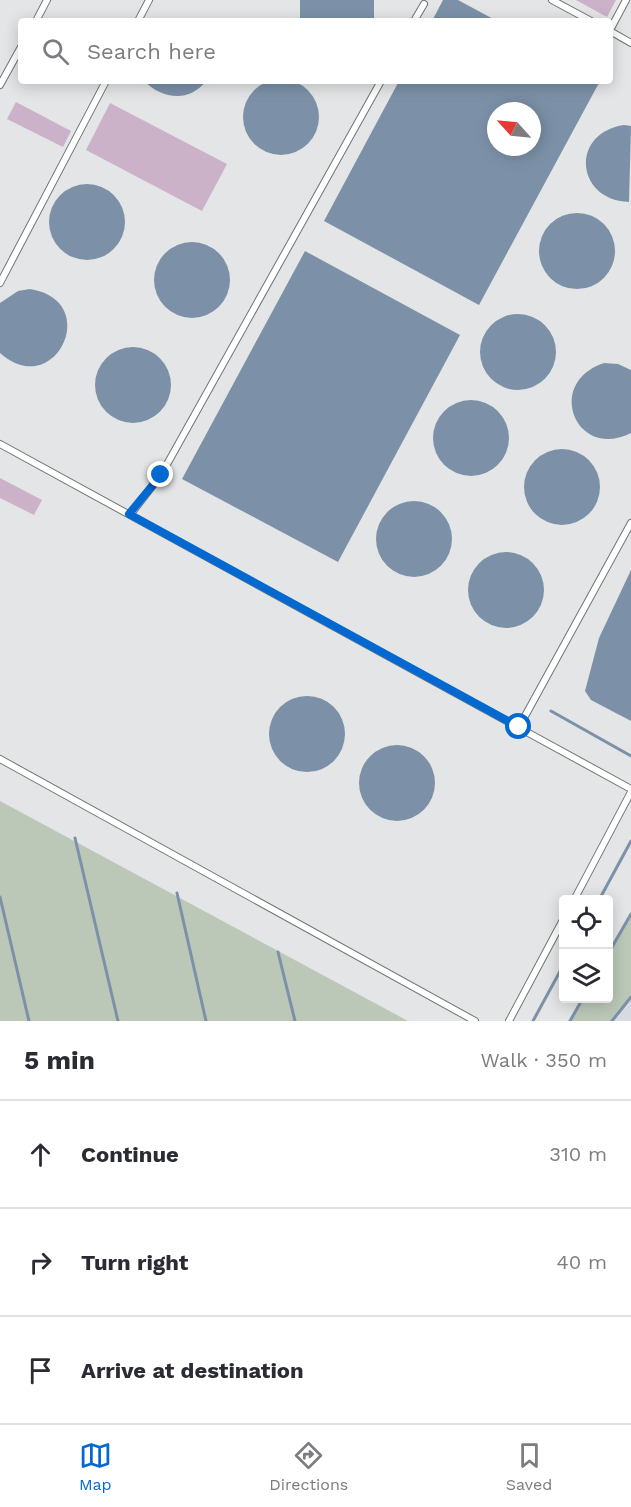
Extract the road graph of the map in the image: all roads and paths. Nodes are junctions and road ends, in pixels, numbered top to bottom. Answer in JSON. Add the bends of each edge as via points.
{"nodes":[{"id":1,"x":47,"y":0,"type":"edge"},
{"id":2,"x":149,"y":0,"type":"edge"},
{"id":3,"x":552,"y":0,"type":"edge"},
{"id":4,"x":626,"y":0,"type":"edge"},
{"id":5,"x":424,"y":4,"type":"dead end"},
{"id":6,"x":38,"y":18,"type":"edge"},
{"id":7,"x":140,"y":18,"type":"edge"},
{"id":8,"x":416,"y":18,"type":"edge"},
{"id":9,"x":585,"y":18,"type":"edge"},
{"id":10,"x":613,"y":25,"type":"edge"},
{"id":11,"x":613,"y":33,"type":"edge"},
{"id":12,"x":631,"y":44,"type":"edge"},
{"id":13,"x":18,"y":52,"type":"edge"},
{"id":14,"x":104,"y":84,"type":"edge"},
{"id":15,"x":379,"y":84,"type":"edge"},
{"id":16,"x":0,"y":85,"type":"edge"},
{"id":17,"x":0,"y":283,"type":"edge"},
{"id":18,"x":0,"y":444,"type":"edge"},
{"id":19,"x":129,"y":514,"type":"junction"},
{"id":20,"x":631,"y":523,"type":"edge"},
{"id":21,"x":519,"y":727,"type":"junction"},
{"id":22,"x":0,"y":759,"type":"edge"},
{"id":23,"x":631,"y":790,"type":"edge"},
{"id":24,"x":577,"y":895,"type":"edge"},
{"id":25,"x":559,"y":927,"type":"edge"},
{"id":26,"x":475,"y":1021,"type":"edge"},
{"id":27,"x":509,"y":1021,"type":"edge"}],
"edges":[{"from":1,"to":6,"type":"lane"},
{"from":2,"to":7,"type":"lane"},
{"from":3,"to":9,"type":"lane"},
{"from":4,"to":10,"type":"lane"},
{"from":5,"to":8,"type":"lane"},
{"from":11,"to":12,"type":"lane"},
{"from":13,"to":16,"type":"lane"},
{"from":14,"to":17,"type":"lane"},
{"from":15,"to":19,"type":"lane","via":[[161,475]]},
{"from":18,"to":19,"type":"lane"},
{"from":19,"to":21,"type":"lane"},
{"from":20,"to":21,"type":"lane"},
{"from":21,"to":23,"type":"lane"},
{"from":22,"to":26,"type":"lane"},
{"from":23,"to":24,"type":"lane"},
{"from":25,"to":27,"type":"lane"}]}
